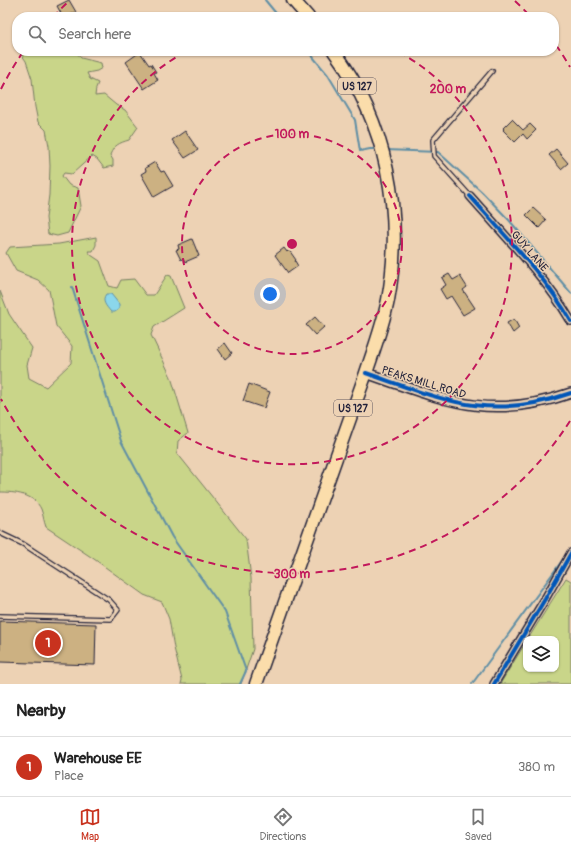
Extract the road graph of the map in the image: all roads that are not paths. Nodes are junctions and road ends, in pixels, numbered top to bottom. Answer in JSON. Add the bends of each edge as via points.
{"nodes":[{"id":1,"x":293,"y":0,"type":"edge"},
{"id":2,"x":304,"y":12,"type":"edge"},
{"id":3,"x":337,"y":56,"type":"edge"},
{"id":4,"x":492,"y":71,"type":"dead end"},
{"id":5,"x":470,"y":196,"type":"joint"},
{"id":6,"x":571,"y":321,"type":"edge"},
{"id":7,"x":366,"y":373,"type":"junction"},
{"id":8,"x":571,"y":393,"type":"edge"},
{"id":9,"x":0,"y":533,"type":"edge"},
{"id":10,"x":571,"y":553,"type":"edge"},
{"id":11,"x":0,"y":616,"type":"edge"},
{"id":12,"x":256,"y":684,"type":"edge"},
{"id":13,"x":494,"y":684,"type":"edge"}],
"edges":[{"from":1,"to":2,"type":"highway"},
{"from":3,"to":7,"type":"highway","number":"US 127","via":[[350,74],[379,136],[393,206],[394,246],[391,280],[382,322]]},
{"from":4,"to":5,"type":"lane","via":[[433,140],[434,156]]},
{"from":5,"to":6,"type":"street","name":"GUY LANE","via":[[538,274]]},
{"from":7,"to":8,"type":"street","name":"PEAKS MILL ROAD","via":[[445,400],[478,406],[514,407]]},
{"from":7,"to":12,"type":"highway","number":"US 127"},
{"from":9,"to":11,"type":"lane","via":[[23,544],[103,595],[118,610],[111,619]]},
{"from":10,"to":13,"type":"street"}]}
